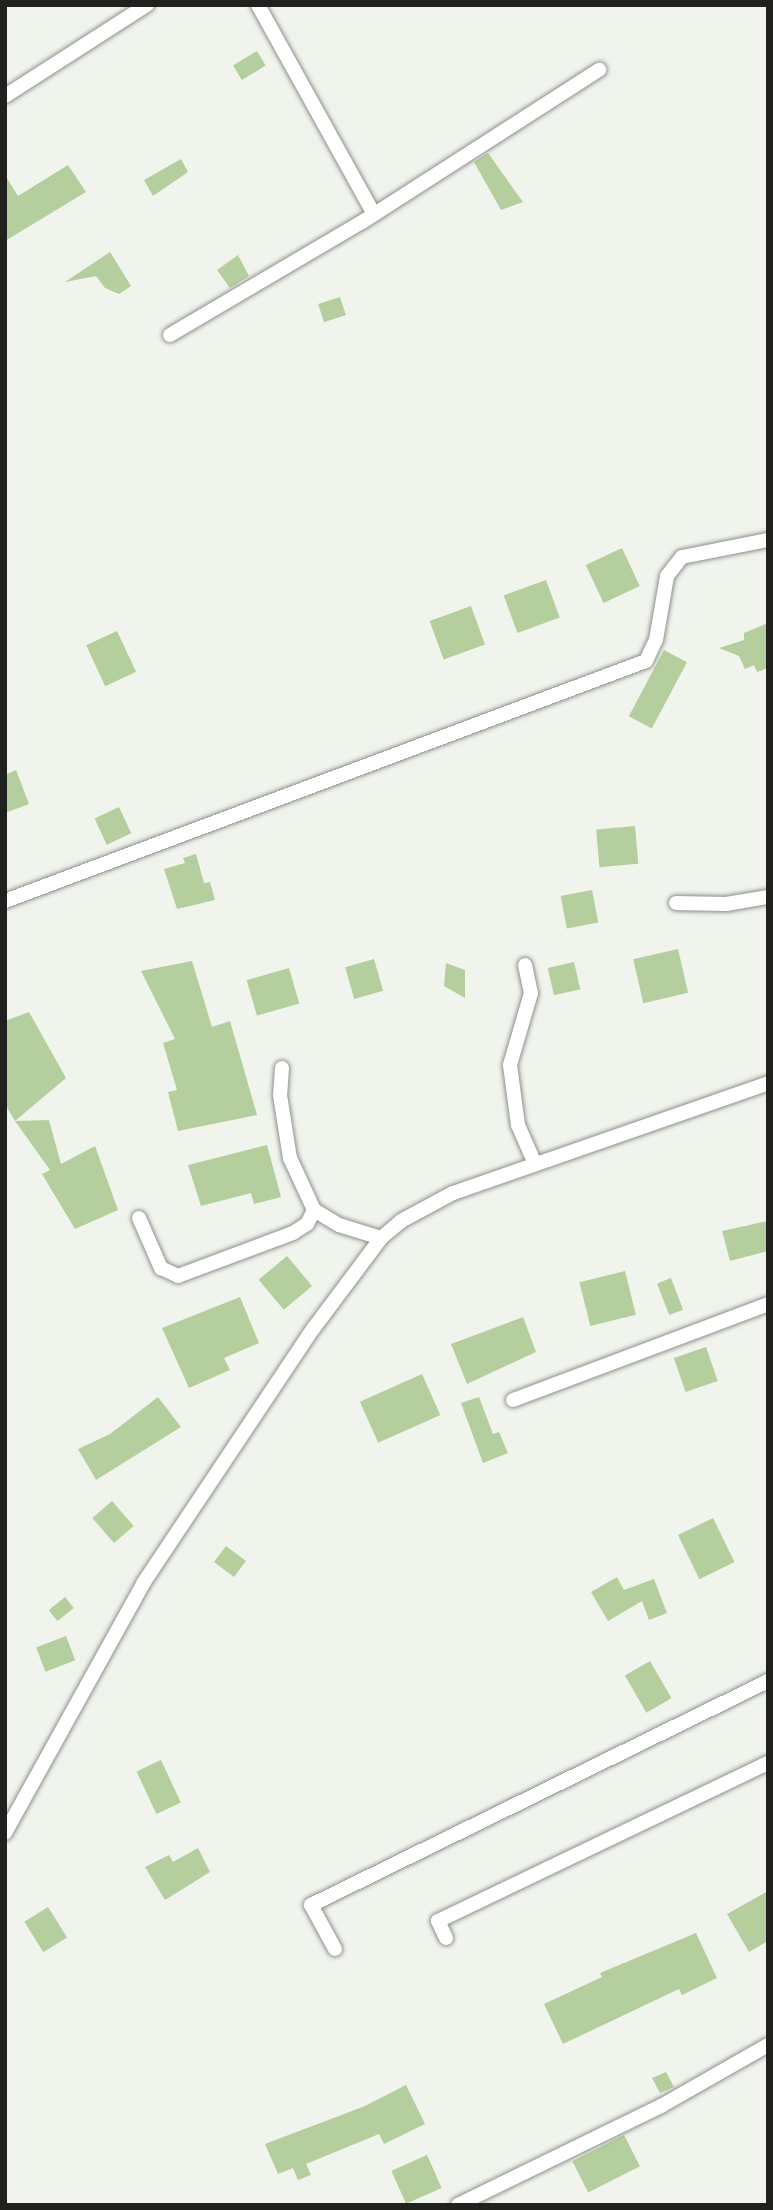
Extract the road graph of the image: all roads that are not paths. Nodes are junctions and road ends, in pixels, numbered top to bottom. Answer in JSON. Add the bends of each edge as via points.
{"nodes":[{"id":1,"x":147,"y":5,"type":"edge"},
{"id":2,"x":258,"y":5,"type":"edge"},
{"id":3,"x":598,"y":71,"type":"dead end"},
{"id":4,"x":5,"y":96,"type":"edge"},
{"id":5,"x":374,"y":214,"type":"junction"},
{"id":6,"x":170,"y":335,"type":"dead end"},
{"id":7,"x":768,"y":540,"type":"edge"},
{"id":8,"x":768,"y":897,"type":"edge"},
{"id":9,"x":5,"y":901,"type":"edge"},
{"id":10,"x":676,"y":903,"type":"dead end"},
{"id":11,"x":525,"y":965,"type":"dead end"},
{"id":12,"x":282,"y":1068,"type":"dead end"},
{"id":13,"x":768,"y":1083,"type":"edge"},
{"id":14,"x":535,"y":1164,"type":"junction"},
{"id":15,"x":314,"y":1210,"type":"junction"},
{"id":16,"x":139,"y":1218,"type":"dead end"},
{"id":17,"x":381,"y":1238,"type":"junction"},
{"id":18,"x":768,"y":1304,"type":"edge"},
{"id":19,"x":513,"y":1400,"type":"dead end"},
{"id":20,"x":768,"y":1681,"type":"edge"},
{"id":21,"x":768,"y":1763,"type":"edge"},
{"id":22,"x":5,"y":1833,"type":"edge"},
{"id":23,"x":446,"y":1938,"type":"dead end"},
{"id":24,"x":335,"y":1949,"type":"dead end"},
{"id":25,"x":768,"y":2045,"type":"edge"},
{"id":26,"x":458,"y":2205,"type":"edge"}],
"edges":[{"from":1,"to":4,"type":"street"},
{"from":2,"to":5,"type":"street"},
{"from":3,"to":5,"type":"street"},
{"from":5,"to":6,"type":"street"},
{"from":7,"to":9,"type":"street","via":[[682,557],[667,576],[656,640],[646,661]]},
{"from":8,"to":10,"type":"street","via":[[726,904]]},
{"from":11,"to":14,"type":"street","via":[[531,993],[510,1065],[518,1125]]},
{"from":12,"to":15,"type":"street","via":[[280,1095],[290,1158]]},
{"from":13,"to":14,"type":"street"},
{"from":14,"to":17,"type":"street","via":[[453,1193],[401,1221]]},
{"from":15,"to":16,"type":"street","via":[[307,1224],[293,1233],[178,1276],[161,1268]]},
{"from":15,"to":17,"type":"street","via":[[339,1225]]},
{"from":17,"to":22,"type":"street","via":[[313,1329],[144,1582]]},
{"from":18,"to":19,"type":"street"},
{"from":20,"to":24,"type":"street","via":[[312,1905]]},
{"from":21,"to":23,"type":"street","via":[[438,1921]]},
{"from":25,"to":26,"type":"street","via":[[661,2106]]}]}
